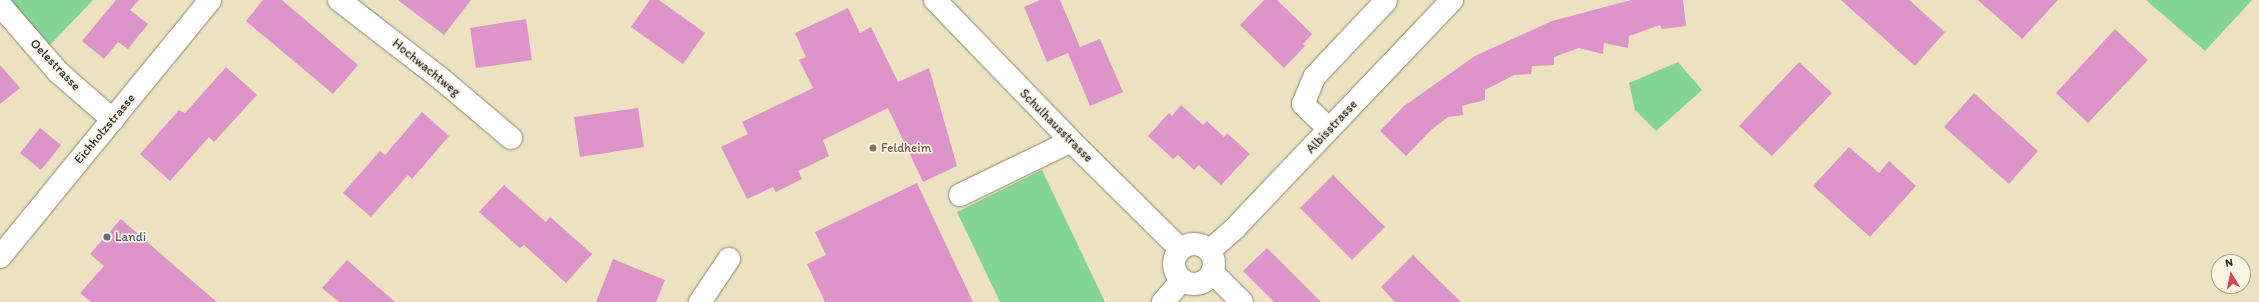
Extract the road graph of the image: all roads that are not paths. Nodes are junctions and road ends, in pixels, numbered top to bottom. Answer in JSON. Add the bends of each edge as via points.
{"nodes":[{"id":1,"x":210,"y":0,"type":"edge"},
{"id":2,"x":338,"y":0,"type":"edge"},
{"id":3,"x":1452,"y":0,"type":"edge"},
{"id":4,"x":1386,"y":1,"type":"dead end"},
{"id":5,"x":946,"y":3,"type":"edge"},
{"id":6,"x":0,"y":5,"type":"edge"},
{"id":7,"x":113,"y":120,"type":"junction"},
{"id":8,"x":1329,"y":129,"type":"junction"},
{"id":9,"x":510,"y":138,"type":"dead end"},
{"id":10,"x":1071,"y":141,"type":"junction"},
{"id":11,"x":960,"y":195,"type":"dead end"},
{"id":12,"x":1180,"y":249,"type":"junction"},
{"id":13,"x":1209,"y":251,"type":"junction"},
{"id":14,"x":0,"y":257,"type":"edge"},
{"id":15,"x":729,"y":258,"type":"dead end"},
{"id":16,"x":1212,"y":272,"type":"junction"},
{"id":17,"x":1182,"y":280,"type":"junction"},
{"id":18,"x":700,"y":302,"type":"edge"},
{"id":19,"x":1163,"y":302,"type":"edge"},
{"id":20,"x":1242,"y":302,"type":"edge"}],
"edges":[{"from":1,"to":7,"type":"street","name":"Eichholzstrasse"},
{"from":2,"to":9,"type":"street","name":"Hochwachtweg","via":[[440,78]]},
{"from":3,"to":8,"type":"street","name":"Albisstrasse"},
{"from":4,"to":8,"type":"street","via":[[1315,76],[1303,104]]},
{"from":5,"to":10,"type":"street","name":"Schulhausstrasse"},
{"from":6,"to":7,"type":"street","name":"Oelestrasse","via":[[58,72]]},
{"from":7,"to":14,"type":"street","name":"Eichholzstrasse"},
{"from":8,"to":13,"type":"street","name":"Albisstrasse","via":[[1235,228]]},
{"from":10,"to":11,"type":"street"},
{"from":10,"to":12,"type":"street","name":"Schulhausstrasse"},
{"from":12,"to":13,"type":"street","via":[[1193,244],[1201,245]]},
{"from":12,"to":17,"type":"street","via":[[1174,265]]},
{"from":13,"to":16,"type":"street","via":[[1214,261]]},
{"from":15,"to":18,"type":"street"},
{"from":16,"to":17,"type":"street","via":[[1204,281],[1197,283]]},
{"from":16,"to":20,"type":"street"},
{"from":17,"to":19,"type":"street"}]}
